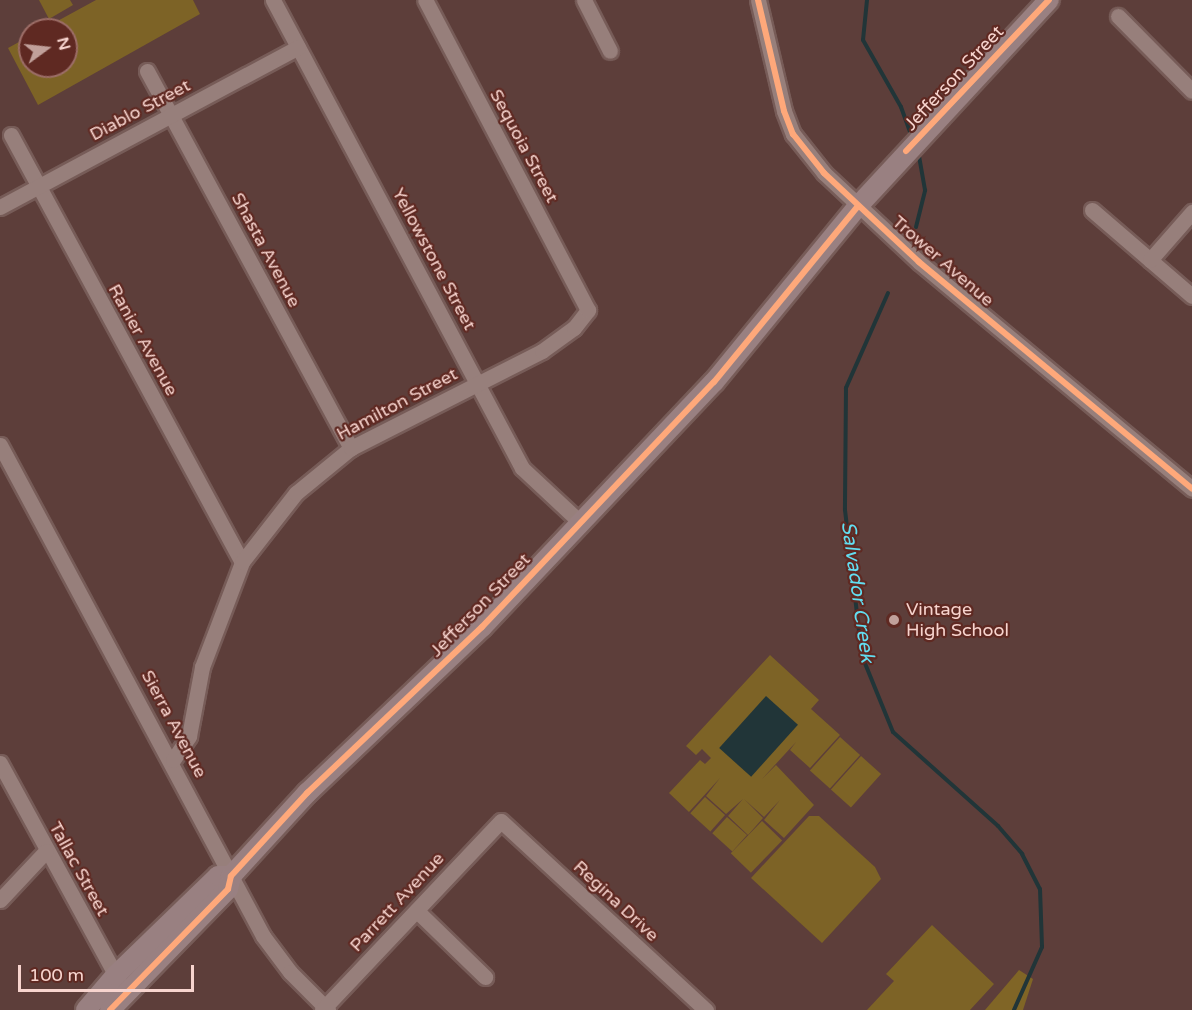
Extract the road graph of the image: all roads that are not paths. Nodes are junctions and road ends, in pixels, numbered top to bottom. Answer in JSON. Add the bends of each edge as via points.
{"nodes":[{"id":1,"x":273,"y":0,"type":"edge"},
{"id":2,"x":425,"y":0,"type":"edge"},
{"id":3,"x":584,"y":0,"type":"edge"},
{"id":4,"x":758,"y":0,"type":"edge"},
{"id":5,"x":1049,"y":0,"type":"edge"},
{"id":6,"x":1118,"y":16,"type":"dead end"},
{"id":7,"x":298,"y":47,"type":"junction"},
{"id":8,"x":610,"y":51,"type":"dead end"},
{"id":9,"x":147,"y":71,"type":"dead end"},
{"id":10,"x":1192,"y":91,"type":"edge"},
{"id":11,"x":171,"y":115,"type":"junction"},
{"id":12,"x":10,"y":135,"type":"dead end"},
{"id":13,"x":38,"y":187,"type":"junction"},
{"id":14,"x":858,"y":206,"type":"junction"},
{"id":15,"x":0,"y":207,"type":"edge"},
{"id":16,"x":1092,"y":210,"type":"dead end"},
{"id":17,"x":1192,"y":212,"type":"edge"},
{"id":18,"x":1150,"y":260,"type":"junction"},
{"id":19,"x":1192,"y":296,"type":"edge"},
{"id":20,"x":588,"y":310,"type":"joint"},
{"id":21,"x":478,"y":383,"type":"junction"},
{"id":22,"x":0,"y":445,"type":"edge"},
{"id":23,"x":351,"y":448,"type":"junction"},
{"id":24,"x":1192,"y":487,"type":"edge"},
{"id":25,"x":579,"y":522,"type":"junction"},
{"id":26,"x":242,"y":562,"type":"junction"},
{"id":27,"x":173,"y":760,"type":"junction"},
{"id":28,"x":0,"y":763,"type":"edge"},
{"id":29,"x":501,"y":821,"type":"joint"},
{"id":30,"x":46,"y":850,"type":"junction"},
{"id":31,"x":231,"y":876,"type":"junction"},
{"id":32,"x":0,"y":900,"type":"edge"},
{"id":33,"x":417,"y":911,"type":"junction"},
{"id":34,"x":116,"y":975,"type":"junction"},
{"id":35,"x":485,"y":977,"type":"dead end"},
{"id":36,"x":126,"y":993,"type":"junction"},
{"id":37,"x":325,"y":1009,"type":"edge"},
{"id":38,"x":86,"y":1010,"type":"edge"},
{"id":39,"x":110,"y":1010,"type":"edge"},
{"id":40,"x":706,"y":1010,"type":"edge"}],
"edges":[{"from":1,"to":7,"type":"street","name":"Yellowstone Street"},
{"from":2,"to":20,"type":"street","name":"Sequoia Street"},
{"from":3,"to":8,"type":"street"},
{"from":4,"to":14,"type":"street","name":"Trower Avenue","via":[[774,74],[793,134]]},
{"from":5,"to":14,"type":"main road","name":"Jefferson Street"},
{"from":6,"to":10,"type":"street"},
{"from":7,"to":11,"type":"street","name":"Diablo Street"},
{"from":7,"to":21,"type":"street","name":"Yellowstone Street"},
{"from":9,"to":11,"type":"street","name":"Shasta Avenue"},
{"from":11,"to":13,"type":"street","name":"Diablo Street"},
{"from":11,"to":23,"type":"street","name":"Shasta Avenue"},
{"from":12,"to":13,"type":"street","name":"Ranier Avenue"},
{"from":13,"to":15,"type":"street","name":"Diablo Street"},
{"from":13,"to":26,"type":"street","name":"Ranier Avenue"},
{"from":14,"to":24,"type":"street","name":"Trower Avenue","via":[[919,262]]},
{"from":14,"to":25,"type":"main road","name":"Jefferson Street","via":[[714,382]]},
{"from":16,"to":18,"type":"street"},
{"from":17,"to":18,"type":"street"},
{"from":18,"to":19,"type":"street"},
{"from":20,"to":21,"type":"street","name":"Hamilton Street","via":[[574,328],[542,351]]},
{"from":21,"to":23,"type":"street","name":"Hamilton Street"},
{"from":21,"to":25,"type":"street","name":"Yellowstone Street","via":[[522,468]]},
{"from":22,"to":27,"type":"street","name":"Sierra Avenue"},
{"from":23,"to":26,"type":"street","name":"Hamilton Street","via":[[296,494]]},
{"from":25,"to":31,"type":"main road","name":"Jefferson Street","via":[[482,627],[307,793]]},
{"from":26,"to":27,"type":"street","name":"Hamilton Street","via":[[202,667],[189,736]]},
{"from":27,"to":31,"type":"street","name":"Sierra Avenue"},
{"from":28,"to":30,"type":"street","name":"Tallac Street"},
{"from":29,"to":33,"type":"street","name":"Parrett Avenue"},
{"from":29,"to":40,"type":"street","name":"Regina Drive"},
{"from":30,"to":32,"type":"street"},
{"from":30,"to":34,"type":"street","name":"Tallac Street"},
{"from":31,"to":34,"type":"main road","name":"Jefferson Street","via":[[218,876]]},
{"from":31,"to":36,"type":"main road","name":"Jefferson Street","via":[[228,889]]},
{"from":31,"to":37,"type":"street","name":"Sierra Avenue","via":[[275,953]]},
{"from":33,"to":35,"type":"street"},
{"from":33,"to":37,"type":"street","name":"Parrett Avenue"},
{"from":34,"to":36,"type":"street","name":"Tallac Street"},
{"from":34,"to":38,"type":"main road","name":"Jefferson Street"},
{"from":36,"to":39,"type":"main road","name":"Jefferson Street"}]}
